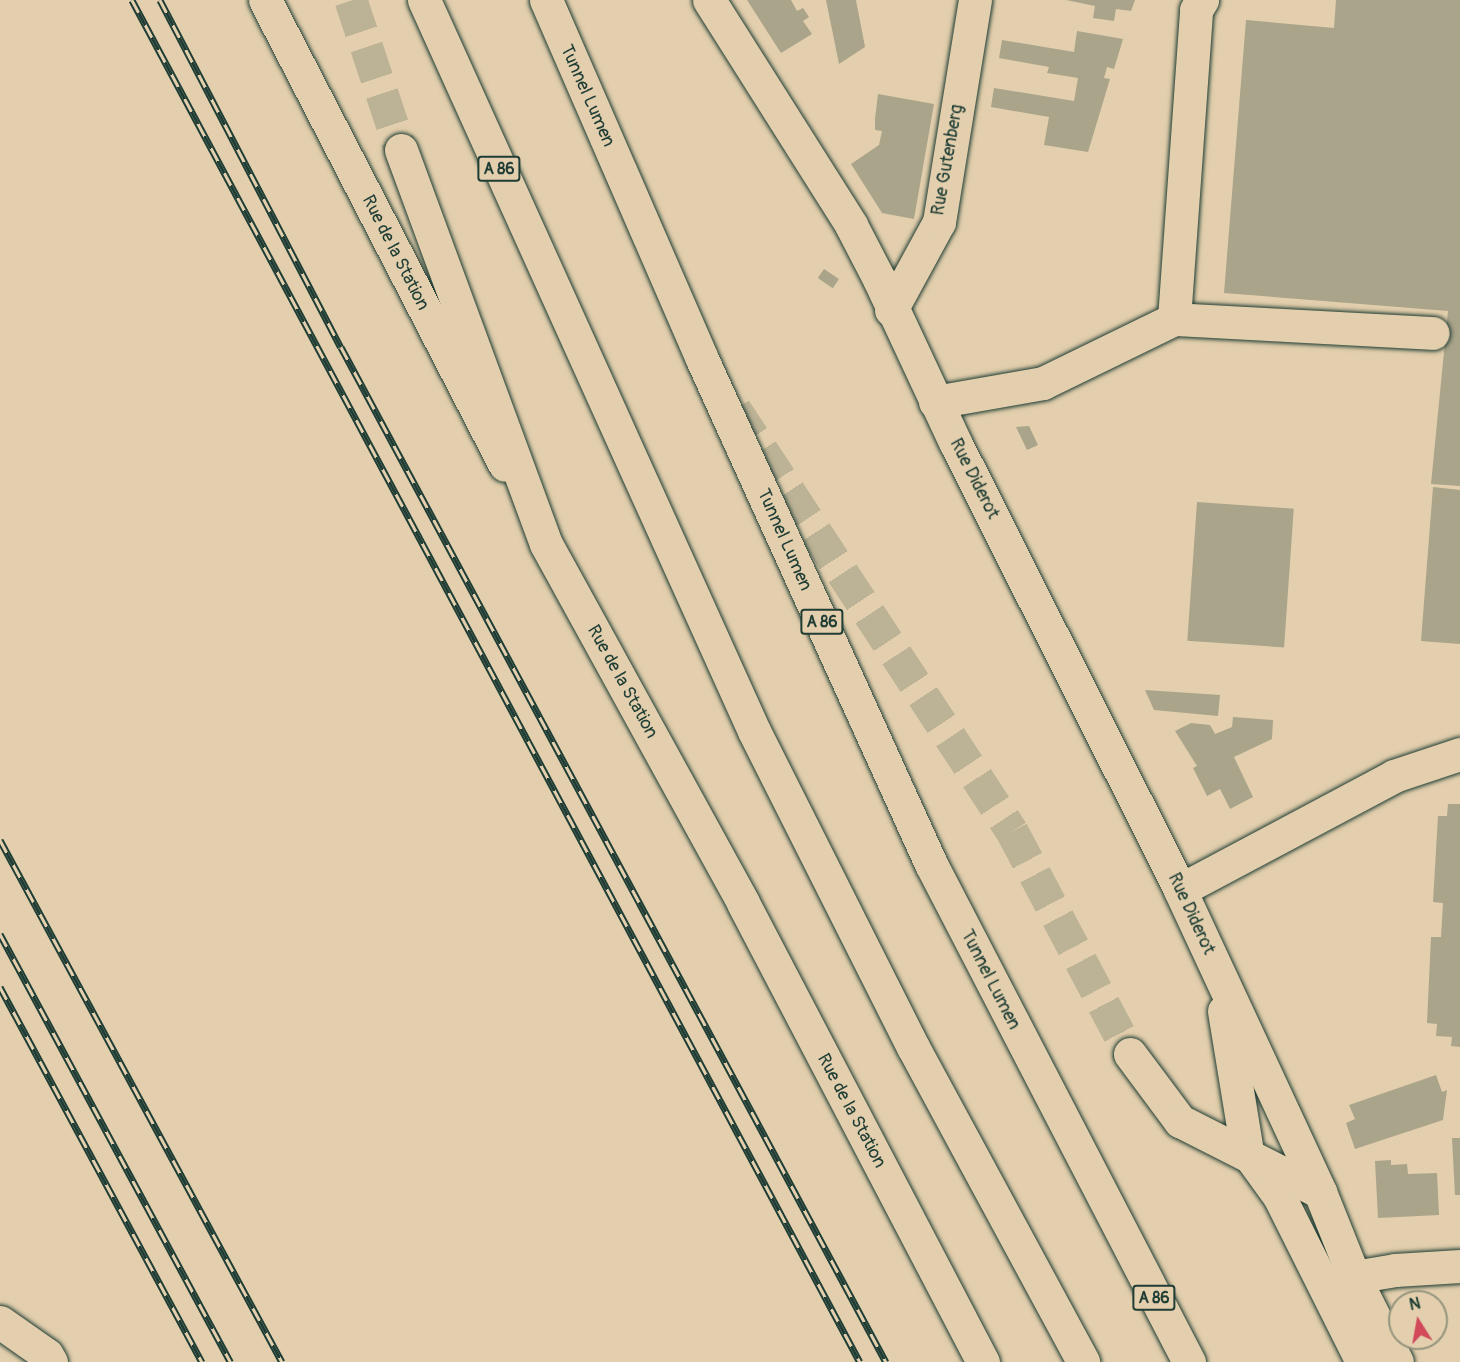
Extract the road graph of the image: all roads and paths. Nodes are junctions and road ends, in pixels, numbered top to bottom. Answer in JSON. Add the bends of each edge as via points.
{"nodes":[{"id":1,"x":265,"y":0,"type":"edge"},
{"id":2,"x":424,"y":0,"type":"edge"},
{"id":3,"x":546,"y":0,"type":"edge"},
{"id":4,"x":709,"y":0,"type":"edge"},
{"id":5,"x":975,"y":0,"type":"edge"},
{"id":6,"x":1202,"y":0,"type":"edge"},
{"id":7,"x":401,"y":150,"type":"tunnel mouth"},
{"id":8,"x":891,"y":310,"type":"junction"},
{"id":9,"x":1174,"y":319,"type":"junction"},
{"id":10,"x":1433,"y":333,"type":"dead end"},
{"id":11,"x":935,"y":402,"type":"junction"},
{"id":12,"x":546,"y":544,"type":"junction"},
{"id":13,"x":1460,"y":754,"type":"edge"},
{"id":14,"x":1180,"y":890,"type":"junction"},
{"id":15,"x":1217,"y":971,"type":"junction"},
{"id":16,"x":1130,"y":1054,"type":"tunnel mouth"},
{"id":17,"x":1247,"y":1152,"type":"junction"},
{"id":18,"x":1320,"y":1192,"type":"junction"},
{"id":19,"x":1460,"y":1266,"type":"edge"},
{"id":20,"x":1354,"y":1277,"type":"junction"},
{"id":21,"x":0,"y":1322,"type":"edge"},
{"id":22,"x":51,"y":1362,"type":"edge"},
{"id":23,"x":983,"y":1362,"type":"edge"},
{"id":24,"x":1083,"y":1362,"type":"edge"},
{"id":25,"x":1189,"y":1362,"type":"edge"},
{"id":26,"x":1362,"y":1362,"type":"edge"},
{"id":27,"x":1397,"y":1362,"type":"edge"}],
"edges":[{"from":1,"to":12,"type":"main road","name":"Rue de la Station"},
{"from":2,"to":24,"type":"main road","number":"A 86","via":[[754,731],[913,1047]]},
{"from":3,"to":25,"type":"main road","name":"Tunnel Lumen","number":"A 86","via":[[702,359],[932,864]]},
{"from":4,"to":8,"type":"main road","name":"Rue Diderot","via":[[851,225]]},
{"from":5,"to":8,"type":"main road","name":"Rue Gutenberg","via":[[939,222]]},
{"from":6,"to":9,"type":"main road","via":[[1196,10]]},
{"from":7,"to":12,"type":"main road"},
{"from":8,"to":11,"type":"main road","name":"Rue Diderot"},
{"from":9,"to":10,"type":"main road"},
{"from":9,"to":11,"type":"main road","via":[[1043,383]]},
{"from":11,"to":14,"type":"main road","name":"Rue Diderot"},
{"from":12,"to":23,"type":"main road","name":"Rue de la Station","via":[[743,903]]},
{"from":13,"to":14,"type":"main road","via":[[1394,776]]},
{"from":14,"to":15,"type":"main road","name":"Rue Diderot"},
{"from":15,"to":17,"type":"main road","name":"Rue Diderot"},
{"from":15,"to":18,"type":"main road","name":"Rue Diderot"},
{"from":16,"to":17,"type":"main road","via":[[1180,1121]]},
{"from":17,"to":18,"type":"main road"},
{"from":17,"to":26,"type":"main road","name":"Rue Diderot","via":[[1279,1196]]},
{"from":18,"to":20,"type":"main road","name":"Rue Diderot"},
{"from":19,"to":20,"type":"main road","via":[[1395,1269]]},
{"from":20,"to":27,"type":"main road","name":"Rue Diderot"},
{"from":21,"to":22,"type":"main road","via":[[47,1355]]}]}
